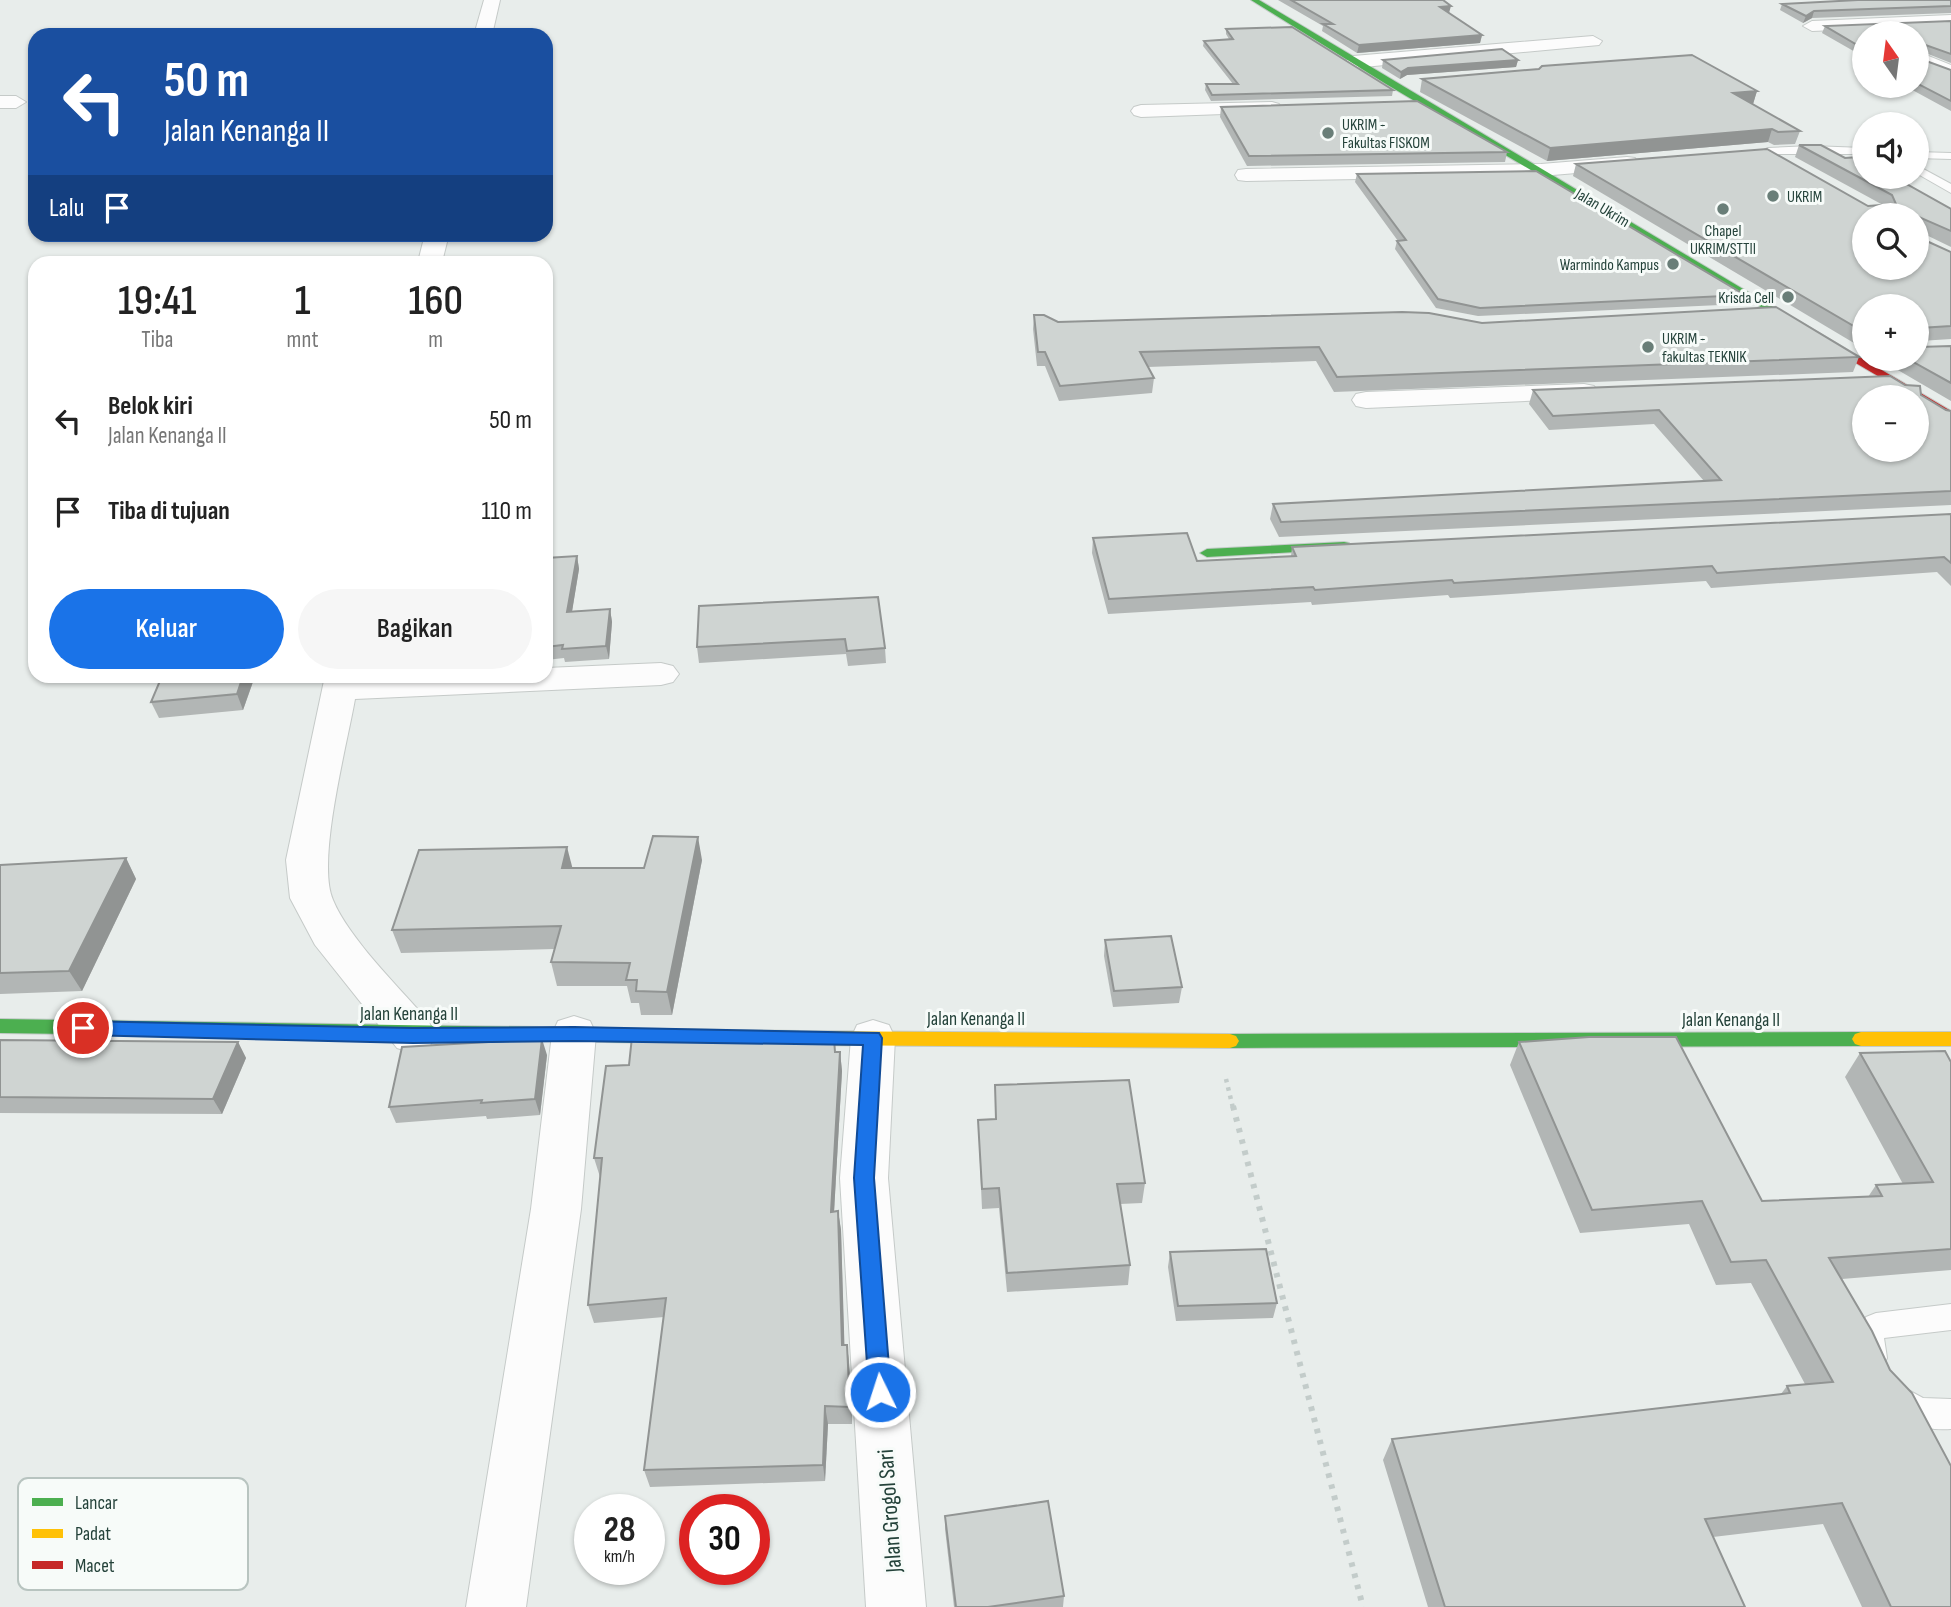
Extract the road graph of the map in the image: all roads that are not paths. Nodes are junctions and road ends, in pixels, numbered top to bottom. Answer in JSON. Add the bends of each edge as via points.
{"nodes":[{"id":1,"x":492,"y":0,"type":"edge"},
{"id":2,"x":1254,"y":0,"type":"edge"},
{"id":3,"x":1951,"y":20,"type":"edge"},
{"id":4,"x":1929,"y":22,"type":"edge"},
{"id":5,"x":1812,"y":26,"type":"edge"},
{"id":6,"x":485,"y":28,"type":"edge"},
{"id":7,"x":1852,"y":28,"type":"edge"},
{"id":8,"x":1593,"y":41,"type":"dead end"},
{"id":9,"x":1353,"y":62,"type":"junction"},
{"id":10,"x":1929,"y":62,"type":"edge"},
{"id":11,"x":1951,"y":72,"type":"edge"},
{"id":12,"x":1432,"y":82,"type":"edge"},
{"id":13,"x":1391,"y":85,"type":"junction"},
{"id":14,"x":1422,"y":104,"type":"junction"},
{"id":15,"x":1381,"y":105,"type":"edge"},
{"id":16,"x":1288,"y":107,"type":"edge"},
{"id":17,"x":1141,"y":111,"type":"dead end"},
{"id":18,"x":1768,"y":151,"type":"junction"},
{"id":19,"x":1852,"y":151,"type":"edge"},
{"id":20,"x":1741,"y":153,"type":"edge"},
{"id":21,"x":1929,"y":155,"type":"edge"},
{"id":22,"x":1951,"y":156,"type":"edge"},
{"id":23,"x":1647,"y":161,"type":"edge"},
{"id":24,"x":1541,"y":170,"type":"junction"},
{"id":25,"x":1801,"y":170,"type":"edge"},
{"id":26,"x":1246,"y":175,"type":"dead end"},
{"id":27,"x":1929,"y":176,"type":"edge"},
{"id":28,"x":1951,"y":189,"type":"edge"},
{"id":29,"x":1781,"y":313,"type":"junction"},
{"id":30,"x":1740,"y":315,"type":"edge"},
{"id":31,"x":1852,"y":352,"type":"edge"},
{"id":32,"x":1878,"y":371,"type":"edge"},
{"id":33,"x":1891,"y":381,"type":"junction"},
{"id":34,"x":1850,"y":383,"type":"edge"},
{"id":35,"x":1615,"y":391,"type":"edge"},
{"id":36,"x":1366,"y":400,"type":"edge"},
{"id":37,"x":1951,"y":416,"type":"edge"},
{"id":38,"x":1358,"y":545,"type":"edge"},
{"id":39,"x":1207,"y":553,"type":"dead end"},
{"id":40,"x":662,"y":674,"type":"dead end"},
{"id":41,"x":553,"y":677,"type":"edge"},
{"id":42,"x":341,"y":683,"type":"edge"},
{"id":43,"x":0,"y":1026,"type":"edge"},
{"id":44,"x":574,"y":1034,"type":"junction"},
{"id":45,"x":413,"y":1035,"type":"junction"},
{"id":46,"x":873,"y":1038,"type":"junction"},
{"id":47,"x":1951,"y":1039,"type":"edge"},
{"id":48,"x":1951,"y":1317,"type":"edge"},
{"id":49,"x":1951,"y":1414,"type":"edge"},
{"id":50,"x":496,"y":1607,"type":"edge"},
{"id":51,"x":896,"y":1607,"type":"edge"}],
"edges":[{"from":1,"to":6,"type":"street"},
{"from":2,"to":9,"type":"street","name":"Jalan Ukrim"},
{"from":3,"to":4,"type":"street"},
{"from":5,"to":7,"type":"street"},
{"from":8,"to":9,"type":"street"},
{"from":9,"to":13,"type":"street","name":"Jalan Ukrim"},
{"from":10,"to":11,"type":"street"},
{"from":12,"to":13,"type":"street"},
{"from":13,"to":14,"type":"street","name":"Jalan Ukrim"},
{"from":14,"to":15,"type":"street"},
{"from":14,"to":24,"type":"street","name":"Jalan Ukrim"},
{"from":16,"to":17,"type":"street"},
{"from":18,"to":19,"type":"lane"},
{"from":18,"to":20,"type":"street"},
{"from":18,"to":25,"type":"street"},
{"from":21,"to":22,"type":"lane"},
{"from":23,"to":24,"type":"street"},
{"from":24,"to":26,"type":"street"},
{"from":24,"to":29,"type":"street","name":"Jalan Ukrim"},
{"from":27,"to":28,"type":"lane"},
{"from":29,"to":30,"type":"street"},
{"from":29,"to":31,"type":"street","name":"Jalan Ukrim"},
{"from":32,"to":33,"type":"street","name":"Jalan Ukrim"},
{"from":33,"to":34,"type":"street"},
{"from":33,"to":37,"type":"street","name":"Jalan Ukrim"},
{"from":35,"to":36,"type":"street"},
{"from":38,"to":39,"type":"street"},
{"from":40,"to":41,"type":"street"},
{"from":42,"to":45,"type":"street","via":[[306,860],[311,898],[330,933]]},
{"from":43,"to":45,"type":"street","name":"Jalan Kenanga II"},
{"from":44,"to":45,"type":"street","name":"Jalan Kenanga II"},
{"from":44,"to":46,"type":"street","name":"Jalan Kenanga II"},
{"from":44,"to":50,"type":"street","via":[[556,1209]]},
{"from":46,"to":47,"type":"street","name":"Jalan Kenanga II"},
{"from":46,"to":51,"type":"street","name":"Jalan Grogol Sari","via":[[864,1178]]},
{"from":48,"to":49,"type":"lane","via":[[1876,1326],[1868,1339],[1875,1370],[1894,1396],[1912,1410],[1934,1416]]}]}
